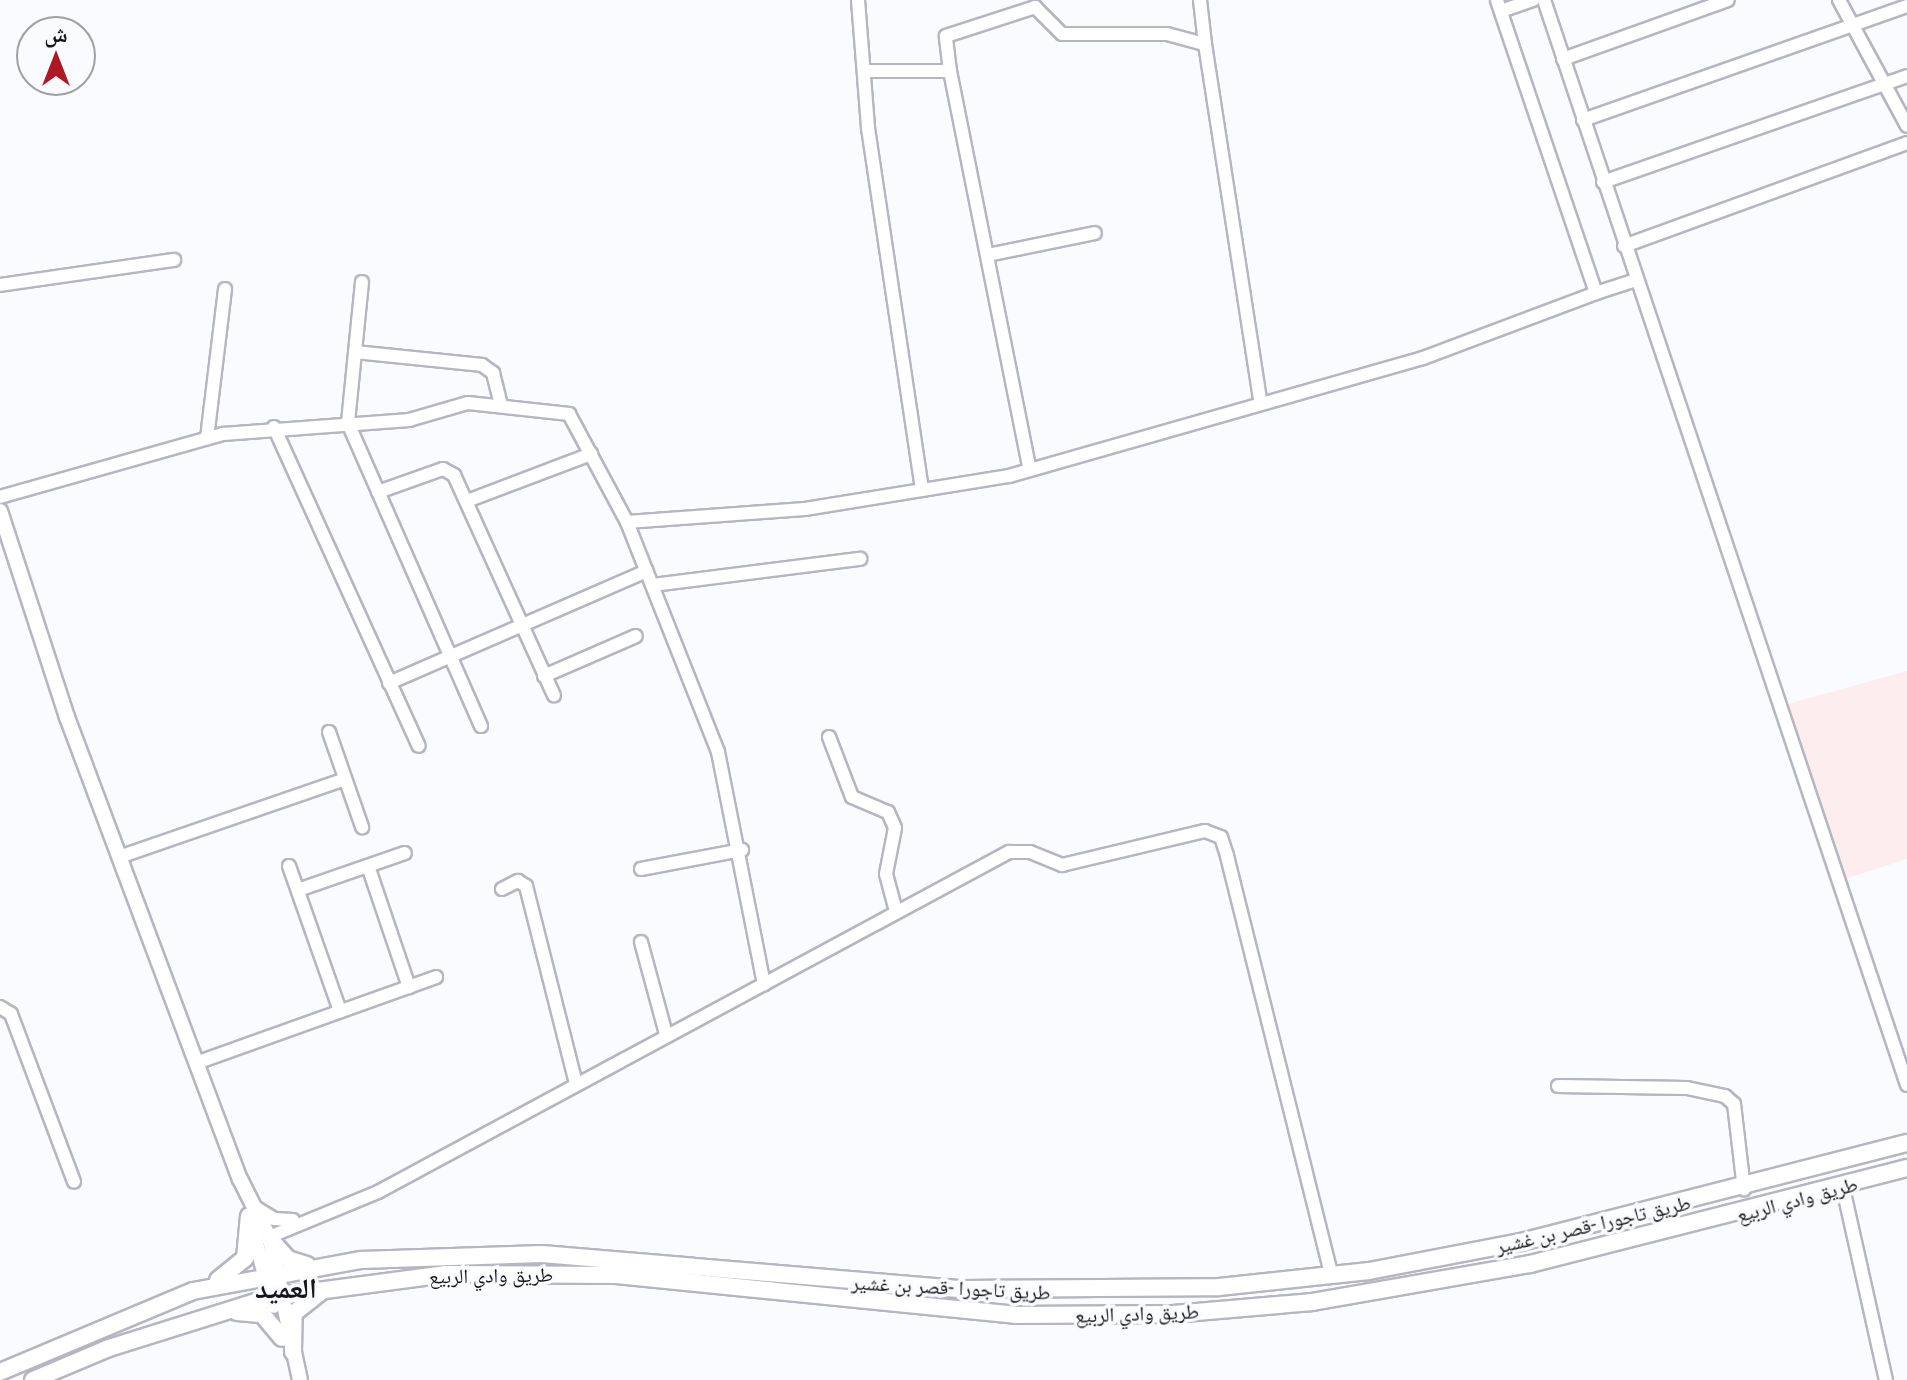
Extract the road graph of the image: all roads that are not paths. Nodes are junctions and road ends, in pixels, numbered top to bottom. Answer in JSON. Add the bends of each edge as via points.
{"nodes":[{"id":1,"x":858,"y":0,"type":"edge"},
{"id":2,"x":1200,"y":0,"type":"edge"},
{"id":3,"x":1533,"y":0,"type":"edge"},
{"id":4,"x":1544,"y":0,"type":"edge"},
{"id":5,"x":1728,"y":0,"type":"edge"},
{"id":6,"x":1839,"y":0,"type":"edge"},
{"id":7,"x":1499,"y":6,"type":"edge"},
{"id":8,"x":1907,"y":6,"type":"edge"},
{"id":9,"x":1852,"y":24,"type":"junction"},
{"id":10,"x":1205,"y":44,"type":"junction"},
{"id":11,"x":1563,"y":59,"type":"junction"},
{"id":12,"x":864,"y":71,"type":"junction"},
{"id":13,"x":950,"y":71,"type":"junction"},
{"id":14,"x":1907,"y":76,"type":"edge"},
{"id":15,"x":1884,"y":84,"type":"junction"},
{"id":16,"x":1583,"y":120,"type":"junction"},
{"id":17,"x":1907,"y":126,"type":"edge"},
{"id":18,"x":1907,"y":143,"type":"edge"},
{"id":19,"x":1603,"y":182,"type":"junction"},
{"id":20,"x":1095,"y":233,"type":"dead end"},
{"id":21,"x":1624,"y":246,"type":"junction"},
{"id":22,"x":988,"y":255,"type":"junction"},
{"id":23,"x":174,"y":260,"type":"dead end"},
{"id":24,"x":1636,"y":280,"type":"junction"},
{"id":25,"x":362,"y":282,"type":"dead end"},
{"id":26,"x":0,"y":285,"type":"edge"},
{"id":27,"x":225,"y":289,"type":"dead end"},
{"id":28,"x":1596,"y":293,"type":"junction"},
{"id":29,"x":355,"y":352,"type":"junction"},
{"id":30,"x":1261,"y":404,"type":"junction"},
{"id":31,"x":501,"y":405,"type":"junction"},
{"id":32,"x":348,"y":423,"type":"junction"},
{"id":33,"x":274,"y":427,"type":"junction"},
{"id":34,"x":207,"y":438,"type":"junction"},
{"id":35,"x":591,"y":454,"type":"junction"},
{"id":36,"x":1029,"y":468,"type":"junction"},
{"id":37,"x":922,"y":490,"type":"junction"},
{"id":38,"x":378,"y":492,"type":"junction"},
{"id":39,"x":0,"y":497,"type":"edge"},
{"id":40,"x":467,"y":501,"type":"junction"},
{"id":41,"x":0,"y":511,"type":"edge"},
{"id":42,"x":627,"y":522,"type":"junction"},
{"id":43,"x":860,"y":559,"type":"dead end"},
{"id":44,"x":647,"y":571,"type":"junction"},
{"id":45,"x":653,"y":585,"type":"junction"},
{"id":46,"x":521,"y":626,"type":"junction"},
{"id":47,"x":636,"y":636,"type":"dead end"},
{"id":48,"x":450,"y":656,"type":"junction"},
{"id":49,"x":544,"y":676,"type":"junction"},
{"id":50,"x":389,"y":683,"type":"junction"},
{"id":51,"x":554,"y":695,"type":"dead end"},
{"id":52,"x":481,"y":726,"type":"dead end"},
{"id":53,"x":329,"y":732,"type":"dead end"},
{"id":54,"x":829,"y":737,"type":"dead end"},
{"id":55,"x":419,"y":746,"type":"dead end"},
{"id":56,"x":345,"y":779,"type":"junction"},
{"id":57,"x":362,"y":827,"type":"dead end"},
{"id":58,"x":742,"y":850,"type":"junction"},
{"id":59,"x":405,"y":853,"type":"dead end"},
{"id":60,"x":119,"y":857,"type":"junction"},
{"id":61,"x":289,"y":866,"type":"dead end"},
{"id":62,"x":368,"y":866,"type":"junction"},
{"id":63,"x":641,"y":869,"type":"dead end"},
{"id":64,"x":502,"y":889,"type":"dead end"},
{"id":65,"x":298,"y":890,"type":"junction"},
{"id":66,"x":896,"y":912,"type":"junction"},
{"id":67,"x":641,"y":942,"type":"dead end"},
{"id":68,"x":436,"y":977,"type":"dead end"},
{"id":69,"x":764,"y":984,"type":"junction"},
{"id":70,"x":409,"y":987,"type":"junction"},
{"id":71,"x":0,"y":1007,"type":"edge"},
{"id":72,"x":340,"y":1011,"type":"junction"},
{"id":73,"x":666,"y":1034,"type":"junction"},
{"id":74,"x":196,"y":1063,"type":"junction"},
{"id":75,"x":576,"y":1083,"type":"junction"},
{"id":76,"x":1907,"y":1085,"type":"edge"},
{"id":77,"x":1558,"y":1086,"type":"dead end"},
{"id":78,"x":1907,"y":1143,"type":"edge"},
{"id":79,"x":1907,"y":1168,"type":"edge"},
{"id":80,"x":74,"y":1182,"type":"dead end"},
{"id":81,"x":1843,"y":1188,"type":"junction"},
{"id":82,"x":1744,"y":1189,"type":"junction"},
{"id":83,"x":252,"y":1211,"type":"junction"},
{"id":84,"x":300,"y":1220,"type":"junction"},
{"id":85,"x":270,"y":1238,"type":"junction"},
{"id":86,"x":321,"y":1266,"type":"junction"},
{"id":87,"x":272,"y":1274,"type":"junction"},
{"id":88,"x":1332,"y":1276,"type":"junction"},
{"id":89,"x":333,"y":1286,"type":"junction"},
{"id":90,"x":193,"y":1291,"type":"junction"},
{"id":91,"x":277,"y":1296,"type":"junction"},
{"id":92,"x":204,"y":1315,"type":"junction"},
{"id":93,"x":282,"y":1338,"type":"junction"},
{"id":94,"x":293,"y":1352,"type":"junction"},
{"id":95,"x":0,"y":1372,"type":"edge"},
{"id":96,"x":33,"y":1380,"type":"edge"},
{"id":97,"x":290,"y":1380,"type":"edge"},
{"id":98,"x":300,"y":1380,"type":"edge"},
{"id":99,"x":1886,"y":1380,"type":"edge"}],
"edges":[{"from":1,"to":12,"type":"street"},
{"from":2,"to":10,"type":"street"},
{"from":3,"to":7,"type":"street"},
{"from":4,"to":11,"type":"street"},
{"from":5,"to":11,"type":"street"},
{"from":6,"to":9,"type":"street"},
{"from":7,"to":28,"type":"street"},
{"from":8,"to":9,"type":"street"},
{"from":9,"to":15,"type":"street"},
{"from":9,"to":16,"type":"street"},
{"from":10,"to":13,"type":"street","via":[[1167,34],[1062,34],[1035,7],[946,36]]},
{"from":10,"to":30,"type":"street"},
{"from":11,"to":16,"type":"street"},
{"from":12,"to":13,"type":"street"},
{"from":12,"to":37,"type":"street"},
{"from":13,"to":22,"type":"street"},
{"from":14,"to":15,"type":"street"},
{"from":15,"to":17,"type":"street"},
{"from":15,"to":19,"type":"street"},
{"from":16,"to":19,"type":"street"},
{"from":18,"to":21,"type":"street"},
{"from":19,"to":21,"type":"street"},
{"from":20,"to":22,"type":"street"},
{"from":21,"to":24,"type":"street"},
{"from":22,"to":36,"type":"street"},
{"from":23,"to":26,"type":"street"},
{"from":24,"to":28,"type":"street"},
{"from":24,"to":76,"type":"street"},
{"from":25,"to":29,"type":"street"},
{"from":27,"to":34,"type":"street"},
{"from":28,"to":30,"type":"street","via":[[1423,358]]},
{"from":29,"to":31,"type":"street","via":[[482,365],[493,373]]},
{"from":29,"to":32,"type":"street"},
{"from":30,"to":36,"type":"street"},
{"from":31,"to":32,"type":"street","via":[[468,403],[409,420]]},
{"from":31,"to":35,"type":"street","via":[[569,414]]},
{"from":32,"to":33,"type":"street"},
{"from":32,"to":38,"type":"street"},
{"from":33,"to":34,"type":"street"},
{"from":33,"to":50,"type":"street"},
{"from":34,"to":39,"type":"street"},
{"from":35,"to":40,"type":"street"},
{"from":35,"to":42,"type":"street"},
{"from":36,"to":37,"type":"street"},
{"from":37,"to":42,"type":"street","via":[[733,518]]},
{"from":38,"to":40,"type":"street","via":[[443,469],[454,475]]},
{"from":38,"to":48,"type":"street"},
{"from":40,"to":46,"type":"street"},
{"from":41,"to":60,"type":"main road"},
{"from":42,"to":44,"type":"street"},
{"from":43,"to":45,"type":"street"},
{"from":44,"to":45,"type":"street"},
{"from":44,"to":46,"type":"street"},
{"from":45,"to":58,"type":"street","via":[[718,752]]},
{"from":46,"to":48,"type":"street"},
{"from":46,"to":49,"type":"street"},
{"from":47,"to":49,"type":"street"},
{"from":48,"to":50,"type":"street"},
{"from":48,"to":52,"type":"street"},
{"from":49,"to":51,"type":"street"},
{"from":50,"to":55,"type":"street"},
{"from":53,"to":56,"type":"street"},
{"from":54,"to":66,"type":"street","via":[[852,797],[888,812],[895,828],[886,874]]},
{"from":56,"to":57,"type":"street"},
{"from":56,"to":60,"type":"street"},
{"from":58,"to":63,"type":"street"},
{"from":58,"to":69,"type":"street"},
{"from":59,"to":62,"type":"street"},
{"from":60,"to":74,"type":"main road"},
{"from":61,"to":65,"type":"street"},
{"from":62,"to":65,"type":"street"},
{"from":62,"to":70,"type":"street"},
{"from":64,"to":75,"type":"street","via":[[518,881],[526,886]]},
{"from":65,"to":72,"type":"street"},
{"from":66,"to":69,"type":"street"},
{"from":66,"to":88,"type":"street","via":[[1019,850],[1062,865],[1205,831],[1221,837]]},
{"from":67,"to":73,"type":"street"},
{"from":68,"to":70,"type":"street"},
{"from":69,"to":73,"type":"street"},
{"from":70,"to":72,"type":"street"},
{"from":71,"to":80,"type":"street","via":[[11,1014]]},
{"from":72,"to":74,"type":"street"},
{"from":73,"to":75,"type":"street"},
{"from":74,"to":83,"type":"main road"},
{"from":75,"to":84,"type":"street","via":[[378,1192]]},
{"from":77,"to":82,"type":"street","via":[[1687,1088],[1725,1096],[1734,1104]]},
{"from":78,"to":82,"type":"highway","name":"طريق تاجورا -قصر بن غشير"},
{"from":79,"to":81,"type":"highway","name":"طريق وادي الربيع"},
{"from":81,"to":89,"type":"highway","name":"طريق وادي الربيع","via":[[1471,1277],[1351,1297],[1173,1314],[962,1312],[573,1273],[446,1274]]},
{"from":81,"to":99,"type":"street"},
{"from":82,"to":88,"type":"highway","name":"طريق تاجورا -قصر بن غشير","via":[[1521,1242]]},
{"from":83,"to":84,"type":"street"},
{"from":83,"to":85,"type":"main road"},
{"from":83,"to":87,"type":"main road"},
{"from":83,"to":90,"type":"highway","via":[[250,1245],[241,1264]]},
{"from":84,"to":85,"type":"street"},
{"from":85,"to":86,"type":"highway","via":[[288,1259]]},
{"from":85,"to":87,"type":"main road"},
{"from":86,"to":87,"type":"highway","name":"طريق تاجورا -قصر بن غشير"},
{"from":86,"to":88,"type":"highway","name":"طريق تاجورا -قصر بن غشير","via":[[477,1252],[542,1254],[1044,1292]]},
{"from":87,"to":90,"type":"highway","name":"طريق تاجورا -قصر بن غشير"},
{"from":87,"to":91,"type":"main road"},
{"from":89,"to":91,"type":"highway","name":"طريق وادي الربيع"},
{"from":89,"to":94,"type":"highway","via":[[299,1306]]},
{"from":90,"to":95,"type":"highway","name":"طريق تاجورا -قصر بن غشير"},
{"from":91,"to":92,"type":"highway","name":"طريق وادي الربيع"},
{"from":91,"to":93,"type":"main road"},
{"from":91,"to":94,"type":"main road"},
{"from":92,"to":93,"type":"highway","via":[[257,1312]]},
{"from":92,"to":96,"type":"highway","name":"طريق وادي الربيع"},
{"from":93,"to":97,"type":"main road"},
{"from":94,"to":98,"type":"main road"}]}
